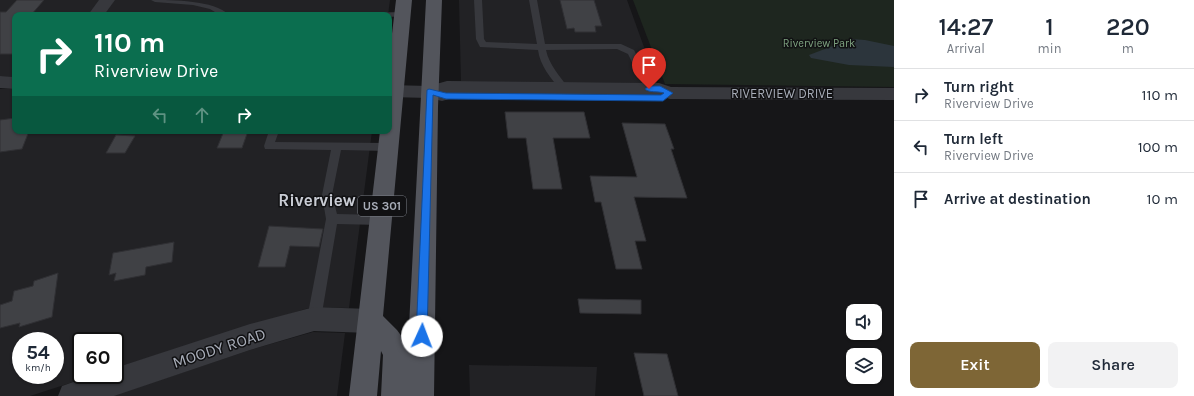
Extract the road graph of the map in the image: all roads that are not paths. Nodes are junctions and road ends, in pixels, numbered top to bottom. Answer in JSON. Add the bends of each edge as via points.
{"nodes":[{"id":1,"x":107,"y":0,"type":"edge"},
{"id":2,"x":156,"y":0,"type":"edge"},
{"id":3,"x":434,"y":0,"type":"edge"},
{"id":4,"x":478,"y":0,"type":"edge"},
{"id":5,"x":533,"y":0,"type":"edge"},
{"id":6,"x":403,"y":7,"type":"edge"},
{"id":7,"x":98,"y":12,"type":"edge"},
{"id":8,"x":223,"y":12,"type":"edge"},
{"id":9,"x":390,"y":12,"type":"edge"},
{"id":10,"x":541,"y":47,"type":"junction"},
{"id":11,"x":0,"y":82,"type":"edge"},
{"id":12,"x":12,"y":83,"type":"edge"},
{"id":13,"x":392,"y":84,"type":"edge"},
{"id":14,"x":564,"y":89,"type":"junction"},
{"id":15,"x":649,"y":89,"type":"junction"},
{"id":16,"x":392,"y":91,"type":"edge"},
{"id":17,"x":429,"y":92,"type":"junction"},
{"id":18,"x":670,"y":93,"type":"junction"},
{"id":19,"x":894,"y":94,"type":"edge"},
{"id":20,"x":273,"y":134,"type":"edge"},
{"id":21,"x":389,"y":134,"type":"edge"},
{"id":22,"x":337,"y":146,"type":"junction"},
{"id":23,"x":388,"y":147,"type":"junction"},
{"id":24,"x":332,"y":219,"type":"junction"},
{"id":25,"x":380,"y":220,"type":"junction"},
{"id":26,"x":314,"y":319,"type":"junction"},
{"id":27,"x":370,"y":321,"type":"junction"},
{"id":28,"x":72,"y":396,"type":"edge"},
{"id":29,"x":364,"y":396,"type":"edge"},
{"id":30,"x":394,"y":396,"type":"edge"},
{"id":31,"x":420,"y":396,"type":"edge"}],
"edges":[{"from":1,"to":7,"type":"street"},
{"from":2,"to":8,"type":"lane","via":[[209,6]]},
{"from":3,"to":17,"type":"main road","number":"US 301"},
{"from":4,"to":10,"type":"lane","via":[[482,45]]},
{"from":5,"to":10,"type":"lane"},
{"from":6,"to":9,"type":"lane"},
{"from":6,"to":13,"type":"main road","number":"US 301"},
{"from":10,"to":14,"type":"lane","via":[[551,72]]},
{"from":10,"to":15,"type":"lane","via":[[618,46],[628,49],[632,52]]},
{"from":11,"to":12,"type":"street"},
{"from":14,"to":15,"type":"street","name":"RIVERVIEW DRIVE"},
{"from":14,"to":17,"type":"street","name":"RIVERVIEW DRIVE","via":[[447,87]]},
{"from":15,"to":18,"type":"street","name":"RIVERVIEW DRIVE","via":[[660,89]]},
{"from":16,"to":17,"type":"street","name":"RIVERVIEW DRIVE"},
{"from":17,"to":18,"type":"street","name":"RIVERVIEW DRIVE","via":[[446,96],[641,98],[663,98]]},
{"from":17,"to":31,"type":"main road","number":"US 301"},
{"from":18,"to":19,"type":"street","name":"RIVERVIEW DRIVE"},
{"from":20,"to":22,"type":"lane","via":[[270,146]]},
{"from":21,"to":23,"type":"main road","number":"US 301"},
{"from":22,"to":23,"type":"lane"},
{"from":22,"to":24,"type":"lane","via":[[327,195]]},
{"from":23,"to":25,"type":"main road","number":"US 301"},
{"from":24,"to":25,"type":"lane"},
{"from":24,"to":26,"type":"lane"},
{"from":25,"to":27,"type":"main road","number":"US 301"},
{"from":26,"to":27,"type":"street","name":"MOODY ROAD"},
{"from":26,"to":28,"type":"street","name":"MOODY ROAD","via":[[250,337]]},
{"from":27,"to":29,"type":"main road","number":"US 301"},
{"from":27,"to":30,"type":"main road","via":[[397,351]]}]}
